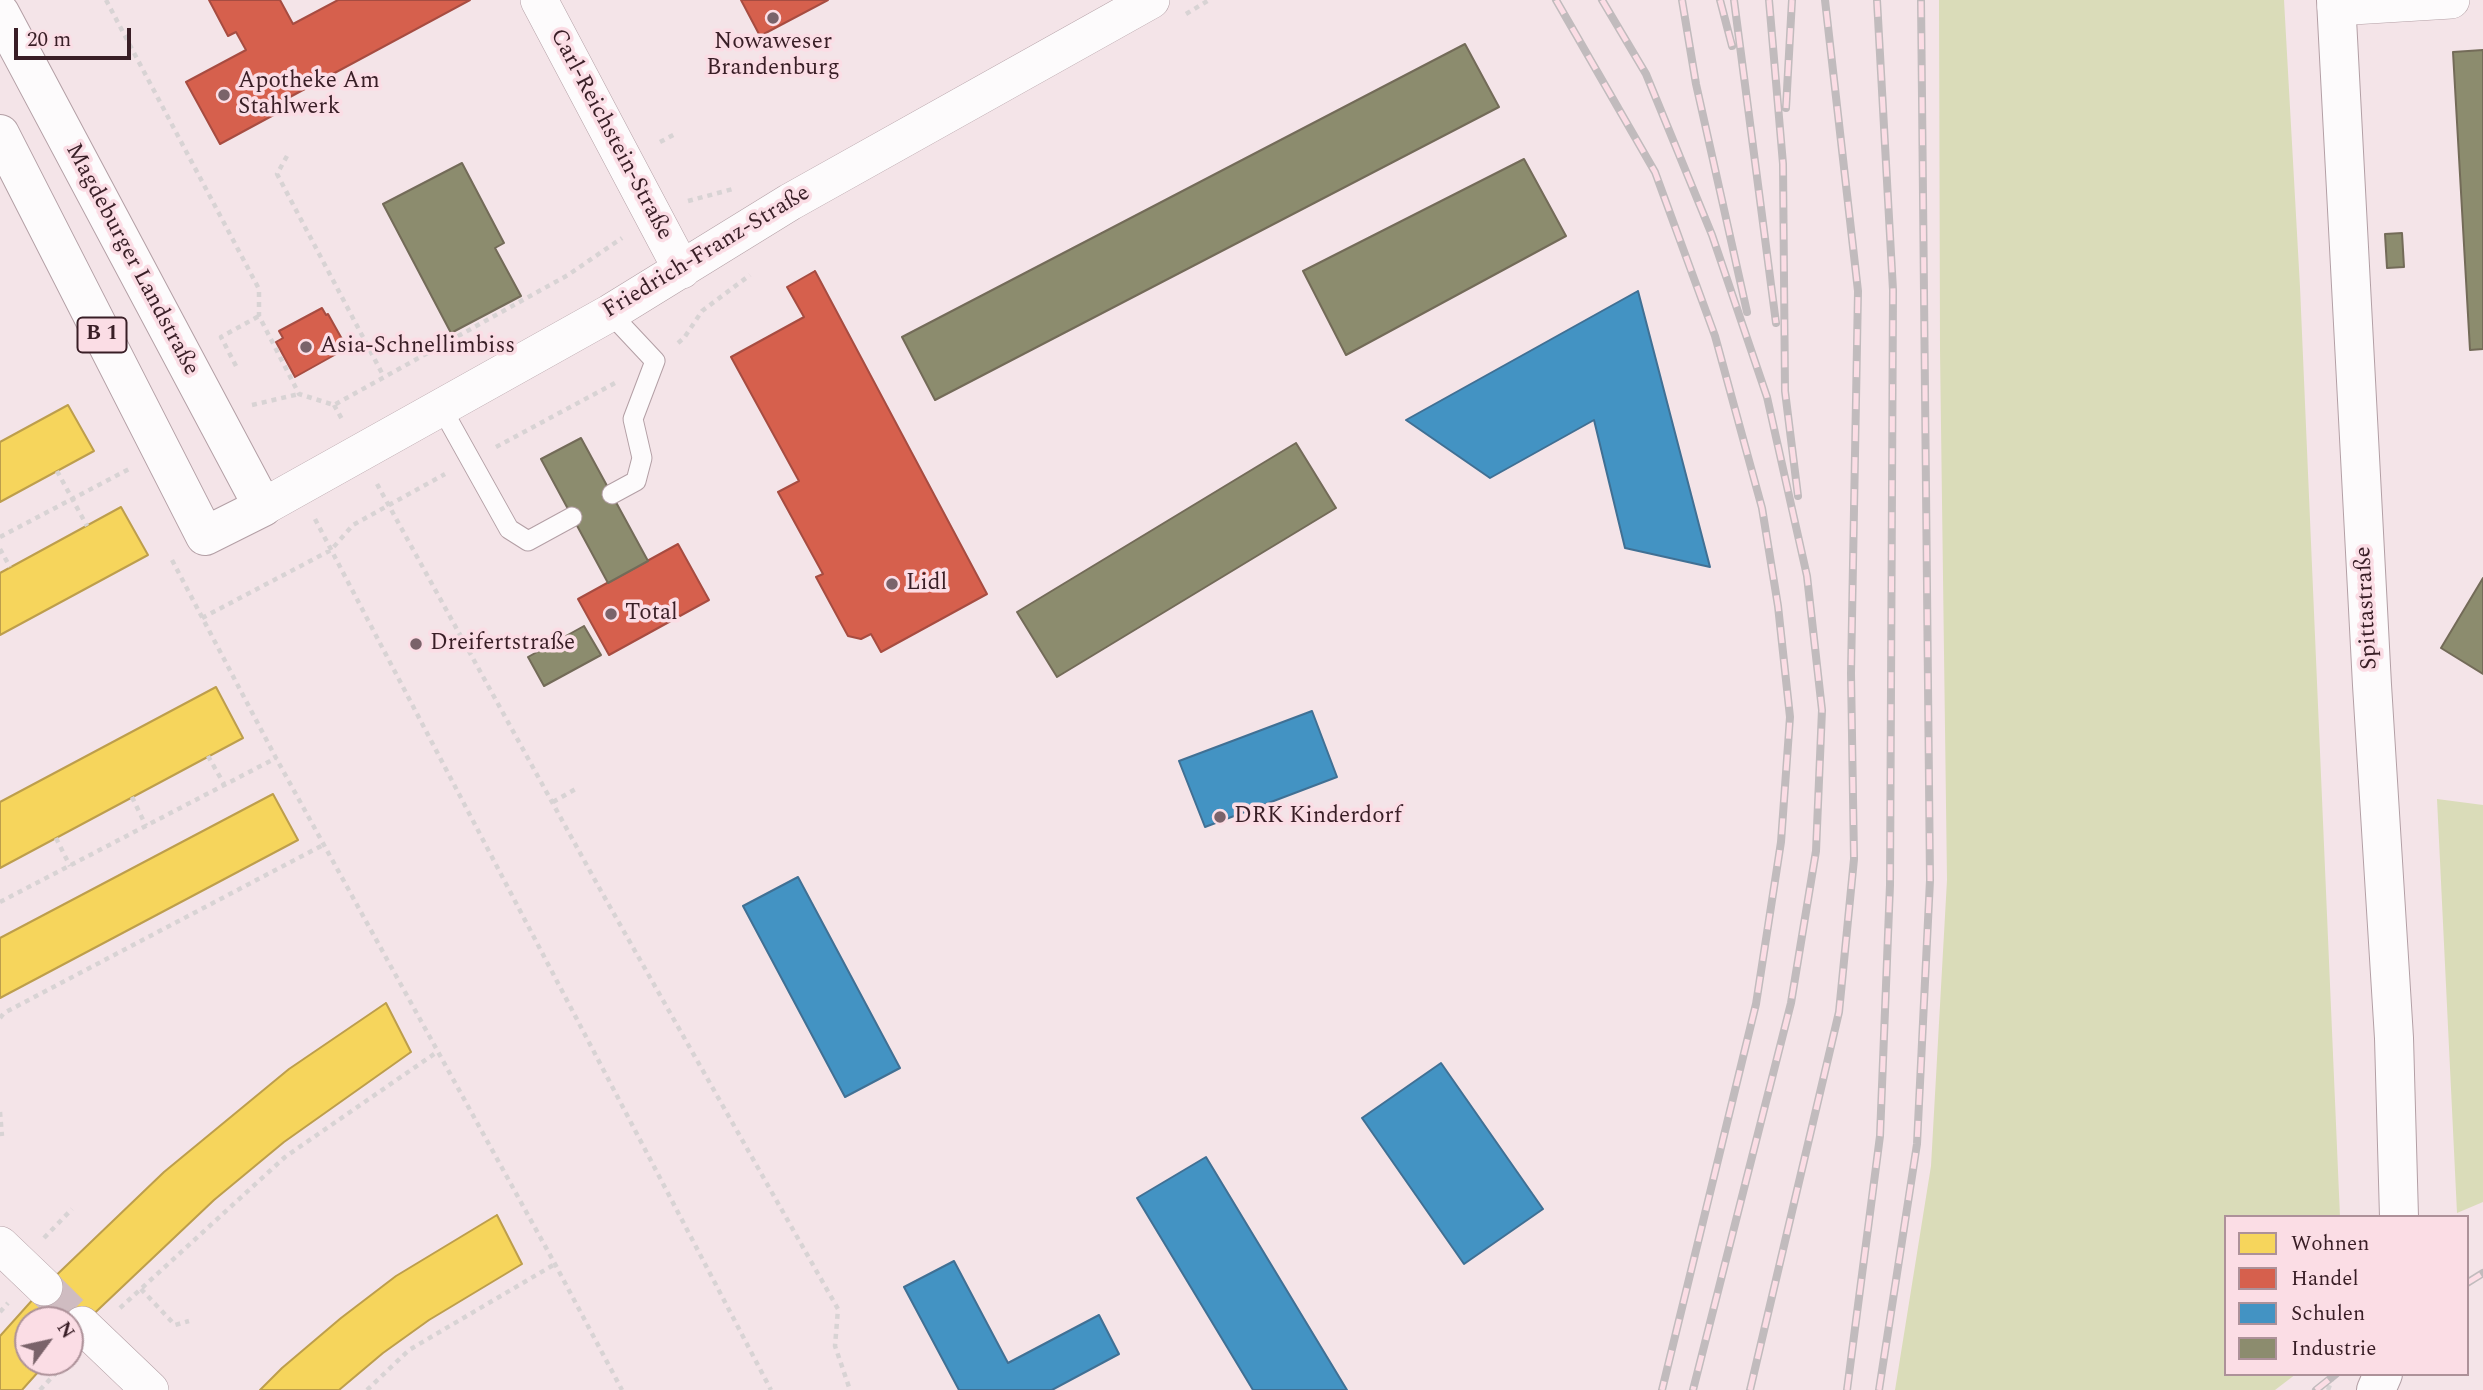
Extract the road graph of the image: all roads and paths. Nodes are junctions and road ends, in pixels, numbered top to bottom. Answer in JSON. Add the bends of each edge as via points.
{"nodes":[{"id":1,"x":106,"y":0,"type":"edge"},
{"id":2,"x":539,"y":0,"type":"edge"},
{"id":3,"x":1209,"y":0,"type":"edge"},
{"id":4,"x":2451,"y":0,"type":"edge"},
{"id":5,"x":2336,"y":3,"type":"edge"},
{"id":6,"x":1164,"y":10,"type":"edge"},
{"id":7,"x":0,"y":13,"type":"edge"},
{"id":8,"x":677,"y":133,"type":"dead end"},
{"id":9,"x":0,"y":134,"type":"edge"},
{"id":10,"x":660,"y":142,"type":"dead end"},
{"id":11,"x":287,"y":156,"type":"dead end"},
{"id":12,"x":654,"y":219,"type":"junction"},
{"id":13,"x":682,"y":270,"type":"junction"},
{"id":14,"x":757,"y":271,"type":"dead end"},
{"id":15,"x":610,"y":313,"type":"junction"},
{"id":16,"x":259,"y":316,"type":"junction"},
{"id":17,"x":655,"y":361,"type":"junction"},
{"id":18,"x":238,"y":370,"type":"dead end"},
{"id":19,"x":384,"y":377,"type":"junction"},
{"id":20,"x":334,"y":405,"type":"junction"},
{"id":21,"x":441,"y":407,"type":"junction"},
{"id":22,"x":360,"y":452,"type":"junction"},
{"id":23,"x":119,"y":459,"type":"dead end"},
{"id":24,"x":471,"y":460,"type":"junction"},
{"id":25,"x":57,"y":471,"type":"dead end"},
{"id":26,"x":125,"y":471,"type":"junction"},
{"id":27,"x":132,"y":483,"type":"dead end"},
{"id":28,"x":299,"y":487,"type":"junction"},
{"id":29,"x":612,"y":494,"type":"dead end"},
{"id":30,"x":72,"y":499,"type":"junction"},
{"id":31,"x":389,"y":505,"type":"junction"},
{"id":32,"x":263,"y":507,"type":"junction"},
{"id":33,"x":572,"y":517,"type":"dead end"},
{"id":34,"x":87,"y":526,"type":"dead end"},
{"id":35,"x":0,"y":537,"type":"edge"},
{"id":36,"x":0,"y":549,"type":"edge"},
{"id":37,"x":331,"y":550,"type":"junction"},
{"id":38,"x":170,"y":557,"type":"dead end"},
{"id":39,"x":10,"y":567,"type":"dead end"},
{"id":40,"x":202,"y":618,"type":"junction"},
{"id":41,"x":208,"y":756,"type":"dead end"},
{"id":42,"x":276,"y":758,"type":"junction"},
{"id":43,"x":224,"y":784,"type":"junction"},
{"id":44,"x":579,"y":787,"type":"dead end"},
{"id":45,"x":132,"y":797,"type":"dead end"},
{"id":46,"x":553,"y":802,"type":"junction"},
{"id":47,"x":146,"y":825,"type":"junction"},
{"id":48,"x":56,"y":838,"type":"dead end"},
{"id":49,"x":323,"y":845,"type":"junction"},
{"id":50,"x":70,"y":866,"type":"junction"},
{"id":51,"x":0,"y":902,"type":"edge"},
{"id":52,"x":0,"y":1018,"type":"edge"},
{"id":53,"x":437,"y":1052,"type":"junction"},
{"id":54,"x":0,"y":1112,"type":"edge"},
{"id":55,"x":2,"y":1136,"type":"dead end"},
{"id":56,"x":2399,"y":1215,"type":"edge"},
{"id":57,"x":0,"y":1245,"type":"edge"},
{"id":58,"x":555,"y":1264,"type":"junction"},
{"id":59,"x":44,"y":1287,"type":"tunnel mouth"},
{"id":60,"x":141,"y":1289,"type":"junction"},
{"id":61,"x":189,"y":1321,"type":"dead end"},
{"id":62,"x":87,"y":1329,"type":"joint"},
{"id":63,"x":53,"y":1376,"type":"edge"},
{"id":64,"x":40,"y":1390,"type":"edge"},
{"id":65,"x":149,"y":1390,"type":"edge"},
{"id":66,"x":367,"y":1390,"type":"edge"},
{"id":67,"x":622,"y":1390,"type":"edge"},
{"id":68,"x":771,"y":1390,"type":"edge"},
{"id":69,"x":849,"y":1390,"type":"edge"}],
"edges":[{"from":1,"to":16,"type":"path","via":[[259,289]]},
{"from":2,"to":12,"type":"street","name":"Carl-Reichstein-Straße"},
{"from":3,"to":6,"type":"path"},
{"from":4,"to":5,"type":"street"},
{"from":5,"to":56,"type":"street","name":"Spittastraße","via":[[2394,1038]]},
{"from":6,"to":13,"type":"street","name":"Friedrich-Franz-Straße","via":[[790,202]]},
{"from":7,"to":32,"type":"street","name":"Magdeburger Landstraße","number":"B 1"},
{"from":8,"to":10,"type":"path"},
{"from":9,"to":32,"type":"street","number":"B 1","via":[[205,536]]},
{"from":11,"to":19,"type":"path","via":[[277,174]]},
{"from":12,"to":13,"type":"street","name":"Carl-Reichstein-Straße"},
{"from":12,"to":19,"type":"path","via":[[568,275]]},
{"from":13,"to":15,"type":"street","name":"Friedrich-Franz-Straße"},
{"from":14,"to":17,"type":"path","via":[[702,311],[684,338]]},
{"from":15,"to":17,"type":"lane"},
{"from":15,"to":21,"type":"street","name":"Friedrich-Franz-Straße"},
{"from":16,"to":18,"type":"path","via":[[221,337]]},
{"from":16,"to":20,"type":"path","via":[[299,394]]},
{"from":17,"to":24,"type":"path"},
{"from":17,"to":29,"type":"lane","via":[[633,419],[642,458],[636,481]]},
{"from":19,"to":20,"type":"path"},
{"from":20,"to":22,"type":"path"},
{"from":21,"to":22,"type":"street","name":"Friedrich-Franz-Straße"},
{"from":21,"to":24,"type":"lane"},
{"from":22,"to":28,"type":"street","name":"Friedrich-Franz-Straße"},
{"from":22,"to":31,"type":"path"},
{"from":23,"to":26,"type":"path"},
{"from":24,"to":31,"type":"path"},
{"from":24,"to":33,"type":"lane","via":[[509,528],[528,541]]},
{"from":25,"to":30,"type":"path"},
{"from":26,"to":27,"type":"path"},
{"from":26,"to":30,"type":"path"},
{"from":28,"to":32,"type":"street","name":"Friedrich-Franz-Straße"},
{"from":28,"to":37,"type":"path"},
{"from":30,"to":34,"type":"path"},
{"from":30,"to":35,"type":"path"},
{"from":31,"to":37,"type":"path","via":[[352,525]]},
{"from":31,"to":46,"type":"path"},
{"from":36,"to":39,"type":"path"},
{"from":37,"to":40,"type":"path"},
{"from":37,"to":68,"type":"path"},
{"from":38,"to":40,"type":"path"},
{"from":40,"to":42,"type":"path"},
{"from":41,"to":43,"type":"path"},
{"from":42,"to":43,"type":"path"},
{"from":42,"to":49,"type":"path"},
{"from":43,"to":47,"type":"path"},
{"from":44,"to":46,"type":"path"},
{"from":45,"to":47,"type":"path"},
{"from":46,"to":69,"type":"path","via":[[838,1309],[835,1346]]},
{"from":47,"to":50,"type":"path"},
{"from":48,"to":50,"type":"path"},
{"from":49,"to":52,"type":"path"},
{"from":49,"to":53,"type":"path"},
{"from":50,"to":51,"type":"path"},
{"from":53,"to":58,"type":"path"},
{"from":53,"to":60,"type":"path","via":[[285,1157]]},
{"from":54,"to":55,"type":"path"},
{"from":57,"to":59,"type":"street"},
{"from":58,"to":66,"type":"path","via":[[410,1350]]},
{"from":58,"to":67,"type":"path"},
{"from":60,"to":61,"type":"path","via":[[175,1325]]},
{"from":60,"to":62,"type":"path"},
{"from":62,"to":65,"type":"street"},
{"from":63,"to":64,"type":"path"}]}
